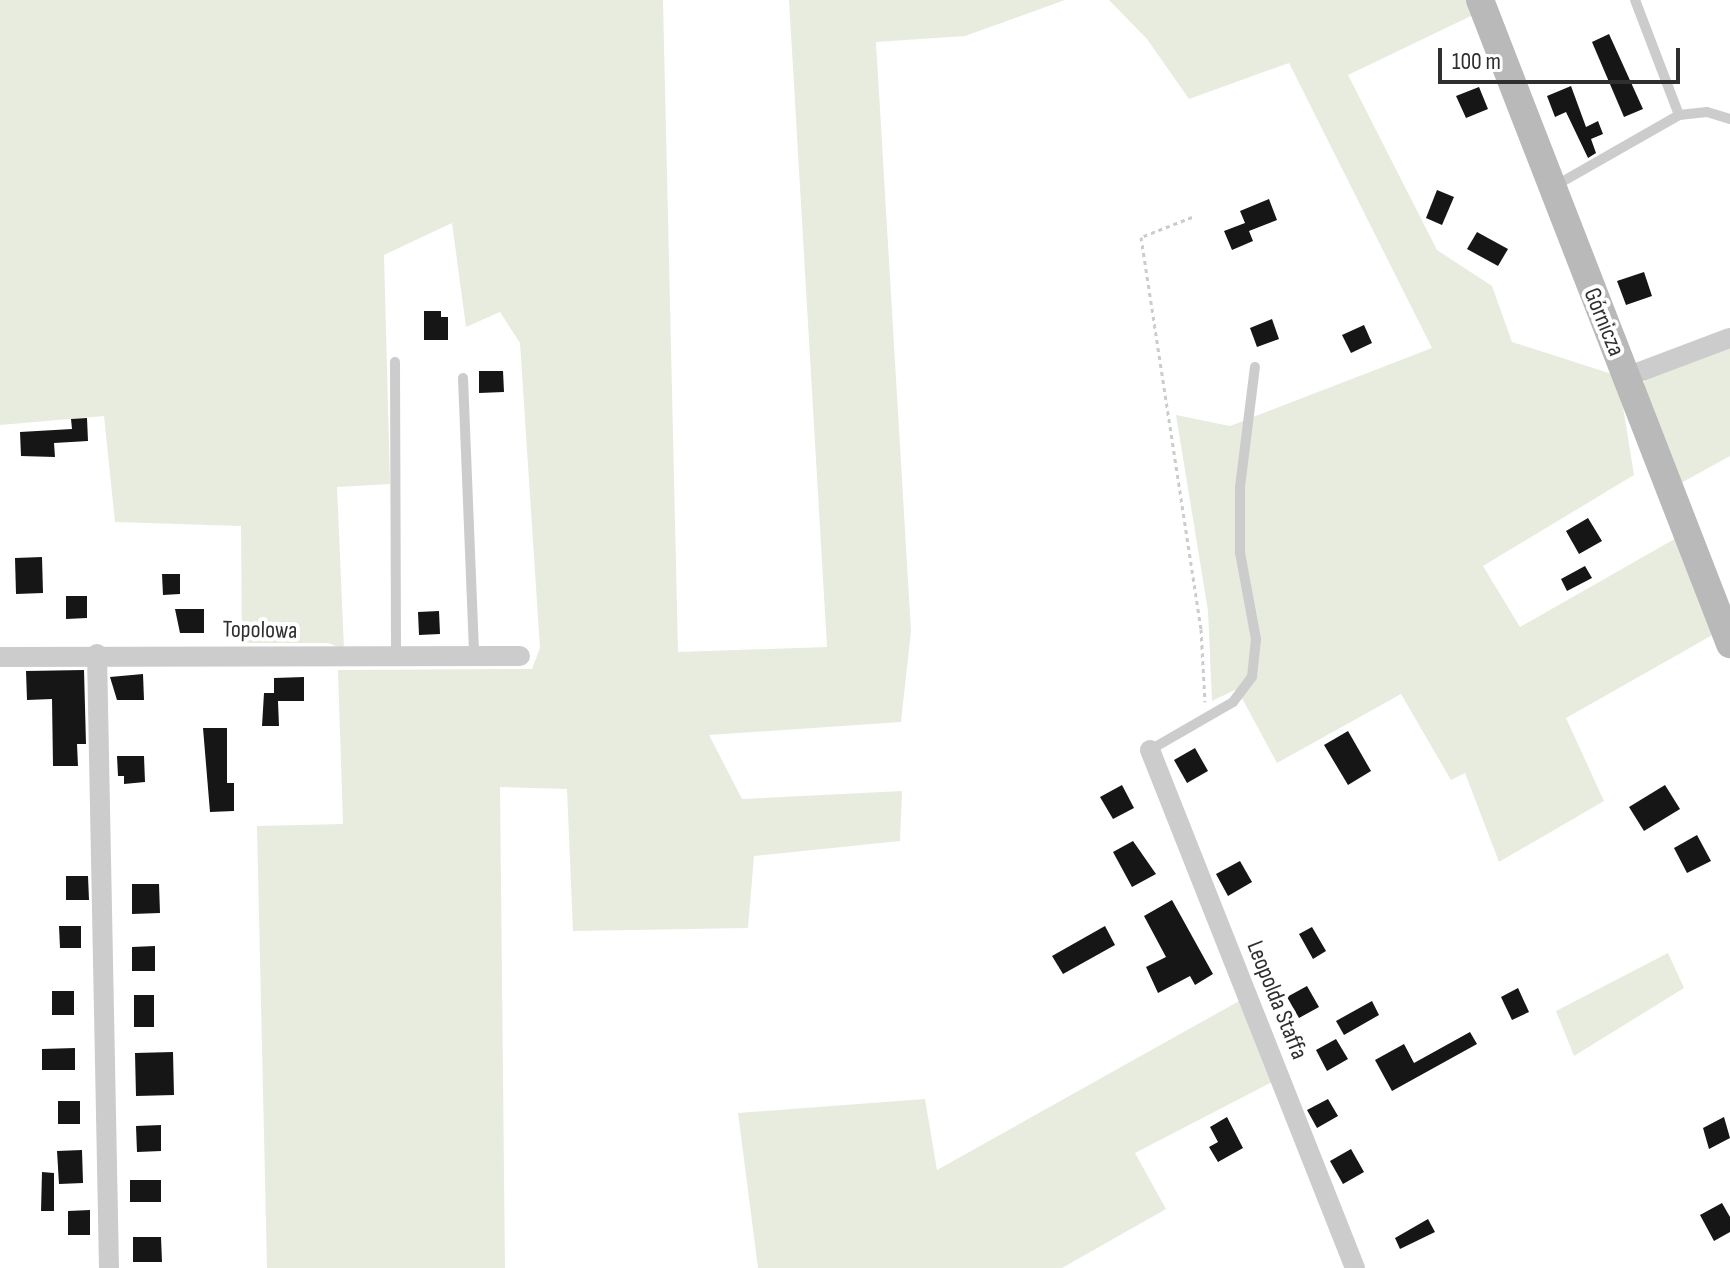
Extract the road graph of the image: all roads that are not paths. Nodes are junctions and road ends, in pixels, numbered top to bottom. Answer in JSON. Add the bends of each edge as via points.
{"nodes":[{"id":1,"x":1480,"y":0,"type":"edge"},
{"id":2,"x":1635,"y":0,"type":"edge"},
{"id":3,"x":1679,"y":115,"type":"junction"},
{"id":4,"x":1730,"y":119,"type":"edge"},
{"id":5,"x":1551,"y":188,"type":"junction"},
{"id":6,"x":1730,"y":338,"type":"edge"},
{"id":7,"x":395,"y":362,"type":"dead end"},
{"id":8,"x":1255,"y":367,"type":"dead end"},
{"id":9,"x":1626,"y":377,"type":"junction"},
{"id":10,"x":463,"y":378,"type":"dead end"},
{"id":11,"x":1730,"y":644,"type":"edge"},
{"id":12,"x":97,"y":654,"type":"junction"},
{"id":13,"x":520,"y":656,"type":"dead end"},
{"id":14,"x":0,"y":657,"type":"edge"},
{"id":15,"x":474,"y":657,"type":"junction"},
{"id":16,"x":396,"y":658,"type":"junction"},
{"id":17,"x":1150,"y":750,"type":"joint"},
{"id":18,"x":109,"y":1268,"type":"edge"},
{"id":19,"x":1355,"y":1268,"type":"edge"}],
"edges":[{"from":1,"to":5,"type":"street","name":"Górnicza"},
{"from":2,"to":3,"type":"lane"},
{"from":3,"to":4,"type":"lane","via":[[1707,112]]},
{"from":3,"to":5,"type":"lane"},
{"from":5,"to":9,"type":"street","name":"Górnicza"},
{"from":6,"to":9,"type":"street"},
{"from":7,"to":16,"type":"lane"},
{"from":8,"to":17,"type":"lane","via":[[1240,487],[1240,553],[1256,639],[1252,677],[1233,702]]},
{"from":9,"to":11,"type":"street","name":"Górnicza"},
{"from":10,"to":15,"type":"lane"},
{"from":12,"to":14,"type":"street","name":"Topolowa"},
{"from":12,"to":16,"type":"street","name":"Topolowa"},
{"from":12,"to":18,"type":"street"},
{"from":13,"to":15,"type":"street","name":"Topolowa"},
{"from":15,"to":16,"type":"street","name":"Topolowa"},
{"from":17,"to":19,"type":"street","name":"Leopolda Staffa"}]}
